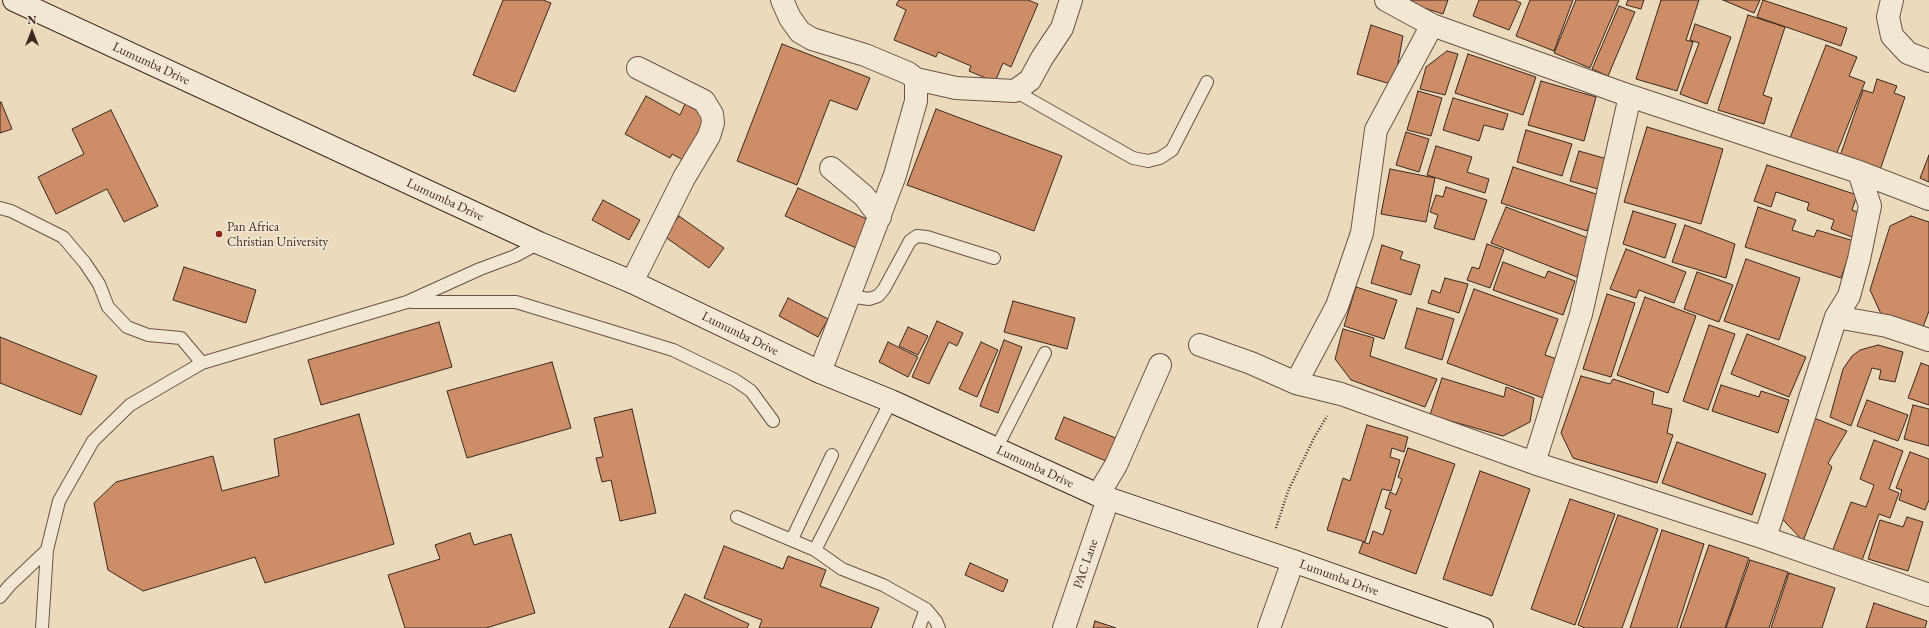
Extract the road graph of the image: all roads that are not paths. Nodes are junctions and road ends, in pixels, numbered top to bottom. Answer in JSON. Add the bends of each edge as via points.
{"nodes":[{"id":1,"x":14,"y":0,"type":"edge"},
{"id":2,"x":782,"y":0,"type":"edge"},
{"id":3,"x":1071,"y":0,"type":"edge"},
{"id":4,"x":1386,"y":0,"type":"edge"},
{"id":5,"x":1892,"y":0,"type":"edge"},
{"id":6,"x":1432,"y":25,"type":"junction"},
{"id":7,"x":1929,"y":61,"type":"edge"},
{"id":8,"x":638,"y":68,"type":"dead end"},
{"id":9,"x":916,"y":80,"type":"junction"},
{"id":10,"x":1207,"y":82,"type":"dead end"},
{"id":11,"x":1015,"y":91,"type":"junction"},
{"id":12,"x":1630,"y":96,"type":"junction"},
{"id":13,"x":831,"y":168,"type":"dead end"},
{"id":14,"x":1859,"y":172,"type":"junction"},
{"id":15,"x":1929,"y":199,"type":"edge"},
{"id":16,"x":0,"y":208,"type":"edge"},
{"id":17,"x":880,"y":217,"type":"junction"},
{"id":18,"x":539,"y":243,"type":"junction"},
{"id":19,"x":994,"y":258,"type":"dead end"},
{"id":20,"x":632,"y":282,"type":"junction"},
{"id":21,"x":848,"y":296,"type":"junction"},
{"id":22,"x":407,"y":302,"type":"junction"},
{"id":23,"x":1836,"y":317,"type":"junction"},
{"id":24,"x":1929,"y":340,"type":"edge"},
{"id":25,"x":1200,"y":345,"type":"dead end"},
{"id":26,"x":1044,"y":353,"type":"dead end"},
{"id":27,"x":202,"y":363,"type":"junction"},
{"id":28,"x":1160,"y":365,"type":"dead end"},
{"id":29,"x":820,"y":372,"type":"junction"},
{"id":30,"x":1296,"y":383,"type":"junction"},
{"id":31,"x":891,"y":401,"type":"junction"},
{"id":32,"x":773,"y":421,"type":"dead end"},
{"id":33,"x":996,"y":449,"type":"junction"},
{"id":34,"x":832,"y":455,"type":"dead end"},
{"id":35,"x":1534,"y":463,"type":"junction"},
{"id":36,"x":1103,"y":497,"type":"junction"},
{"id":37,"x":737,"y":517,"type":"dead end"},
{"id":38,"x":1765,"y":538,"type":"junction"},
{"id":39,"x":792,"y":539,"type":"junction"},
{"id":40,"x":47,"y":550,"type":"junction"},
{"id":41,"x":815,"y":550,"type":"junction"},
{"id":42,"x":1293,"y":561,"type":"junction"},
{"id":43,"x":1929,"y":595,"type":"edge"},
{"id":44,"x":0,"y":597,"type":"edge"},
{"id":45,"x":926,"y":609,"type":"junction"},
{"id":46,"x":42,"y":628,"type":"edge"},
{"id":47,"x":919,"y":628,"type":"edge"},
{"id":48,"x":940,"y":628,"type":"edge"},
{"id":49,"x":1064,"y":628,"type":"edge"},
{"id":50,"x":1268,"y":628,"type":"edge"},
{"id":51,"x":1482,"y":628,"type":"edge"}],
"edges":[{"from":1,"to":18,"type":"street","name":"Lumumba Drive"},
{"from":2,"to":9,"type":"street","via":[[800,32],[812,39],[865,55],[908,72]]},
{"from":3,"to":11,"type":"street","via":[[1062,28],[1030,80]]},
{"from":4,"to":6,"type":"street"},
{"from":5,"to":7,"type":"street","via":[[1888,17],[1892,36],[1908,53]]},
{"from":6,"to":12,"type":"street"},
{"from":6,"to":30,"type":"street","via":[[1376,130],[1362,233],[1336,306]]},
{"from":8,"to":20,"type":"street","via":[[704,101],[712,114],[713,123],[709,136],[684,178]]},
{"from":9,"to":11,"type":"street","via":[[956,88]]},
{"from":9,"to":17,"type":"street","via":[[916,101]]},
{"from":10,"to":11,"type":"lane","via":[[1172,150],[1160,158],[1148,161],[1132,158]]},
{"from":12,"to":14,"type":"street"},
{"from":12,"to":35,"type":"street","via":[[1581,314]]},
{"from":13,"to":17,"type":"street","via":[[864,196]]},
{"from":14,"to":15,"type":"street"},
{"from":14,"to":23,"type":"street","via":[[1870,206],[1849,296]]},
{"from":16,"to":27,"type":"lane","via":[[12,211],[63,237],[99,284],[108,307],[128,327],[148,335],[182,338]]},
{"from":17,"to":21,"type":"street"},
{"from":18,"to":20,"type":"street","name":"Lumumba Drive"},
{"from":18,"to":22,"type":"lane","via":[[515,256]]},
{"from":19,"to":21,"type":"lane","via":[[917,236],[910,241],[878,296],[869,299]]},
{"from":20,"to":29,"type":"street","name":"Lumumba Drive"},
{"from":21,"to":29,"type":"street"},
{"from":22,"to":27,"type":"lane"},
{"from":22,"to":32,"type":"lane","via":[[516,302],[673,350],[735,380],[751,391]]},
{"from":23,"to":24,"type":"street","via":[[1887,326]]},
{"from":23,"to":38,"type":"street"},
{"from":25,"to":30,"type":"street","via":[[1251,363]]},
{"from":26,"to":33,"type":"lane"},
{"from":27,"to":40,"type":"lane","via":[[130,405],[92,441],[58,501]]},
{"from":28,"to":36,"type":"street","name":"PAC Lane"},
{"from":29,"to":31,"type":"street","name":"Lumumba Drive"},
{"from":30,"to":35,"type":"street","via":[[1341,394]]},
{"from":31,"to":33,"type":"street","name":"Lumumba Drive"},
{"from":31,"to":41,"type":"lane"},
{"from":33,"to":36,"type":"street","name":"Lumumba Drive"},
{"from":34,"to":39,"type":"lane"},
{"from":35,"to":38,"type":"street"},
{"from":36,"to":42,"type":"street","name":"Lumumba Drive"},
{"from":36,"to":49,"type":"street","name":"PAC Lane"},
{"from":37,"to":39,"type":"lane"},
{"from":38,"to":43,"type":"street"},
{"from":39,"to":41,"type":"lane"},
{"from":40,"to":44,"type":"lane"},
{"from":40,"to":46,"type":"lane"},
{"from":41,"to":45,"type":"lane","via":[[842,569],[883,585]]},
{"from":42,"to":50,"type":"street"},
{"from":42,"to":51,"type":"street","name":"Lumumba Drive"},
{"from":45,"to":47,"type":"lane"},
{"from":45,"to":48,"type":"lane"}]}
